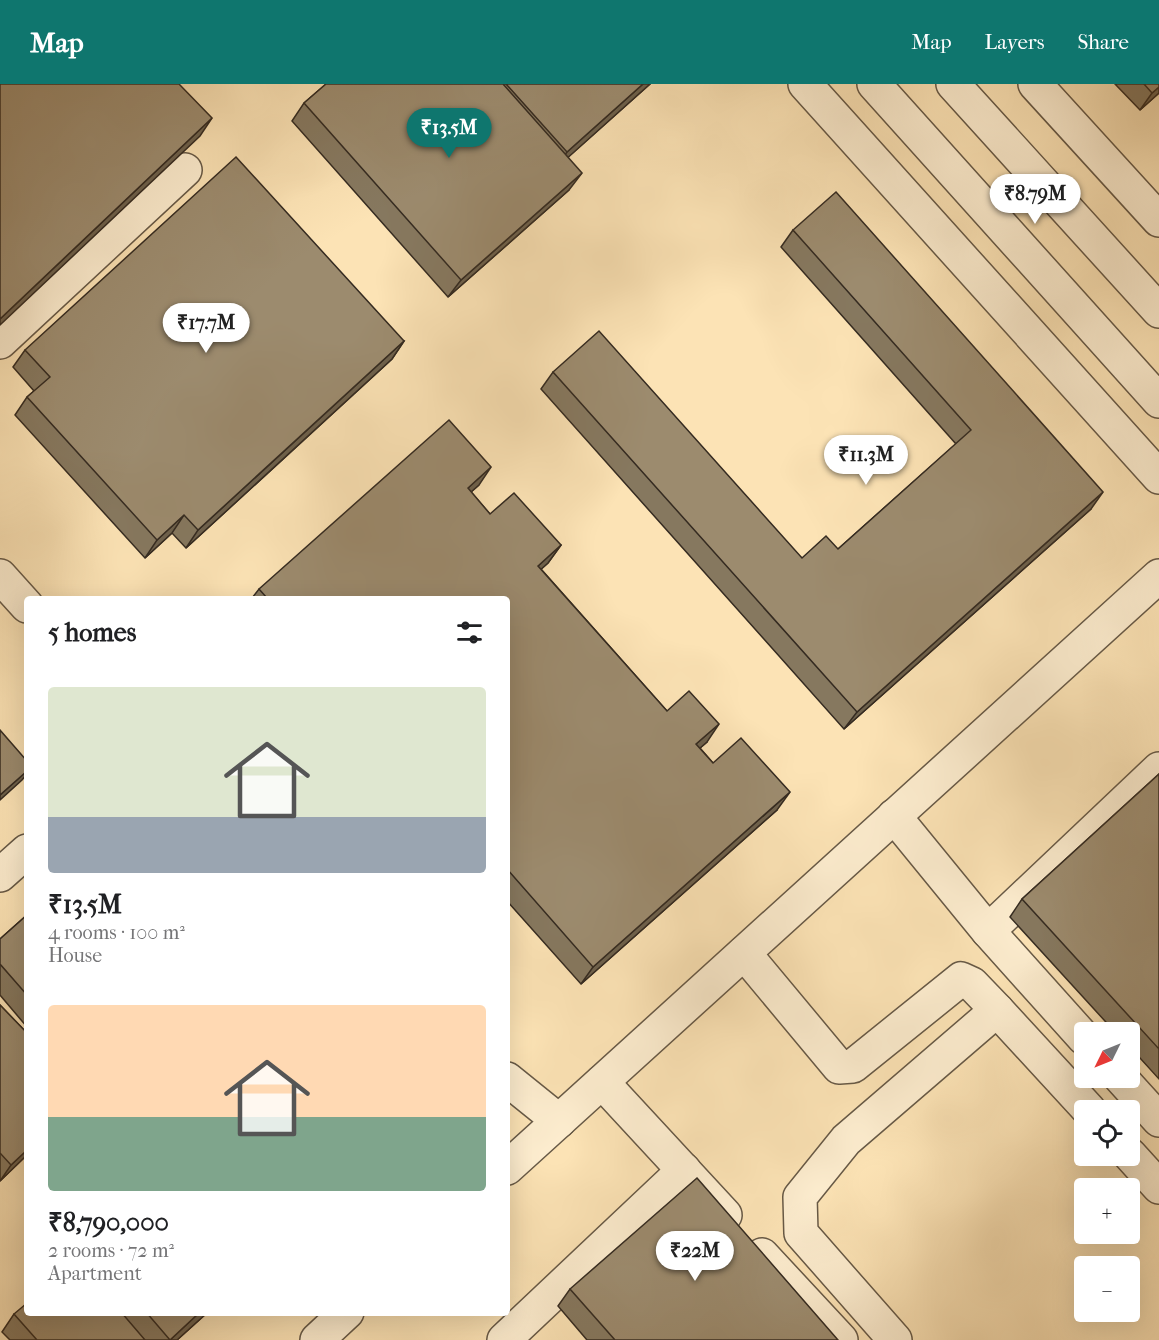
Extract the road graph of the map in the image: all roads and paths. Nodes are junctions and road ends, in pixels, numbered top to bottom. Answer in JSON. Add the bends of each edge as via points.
{"nodes":[{"id":1,"x":805,"y":84,"type":"edge"},
{"id":2,"x":874,"y":84,"type":"edge"},
{"id":3,"x":953,"y":84,"type":"edge"},
{"id":4,"x":1035,"y":84,"type":"edge"},
{"id":5,"x":185,"y":170,"type":"edge"},
{"id":6,"x":1159,"y":220,"type":"edge"},
{"id":7,"x":1159,"y":311,"type":"edge"},
{"id":8,"x":0,"y":342,"type":"edge"},
{"id":9,"x":1159,"y":401,"type":"edge"},
{"id":10,"x":1159,"y":477,"type":"edge"},
{"id":11,"x":0,"y":576,"type":"edge"},
{"id":12,"x":1159,"y":576,"type":"edge"},
{"id":13,"x":24,"y":603,"type":"edge"},
{"id":14,"x":1159,"y":769,"type":"edge"},
{"id":15,"x":894,"y":816,"type":"junction"},
{"id":16,"x":24,"y":854,"type":"edge"},
{"id":17,"x":0,"y":875,"type":"edge"},
{"id":18,"x":988,"y":931,"type":"junction"},
{"id":19,"x":744,"y":953,"type":"junction"},
{"id":20,"x":997,"y":1010,"type":"junction"},
{"id":21,"x":1074,"y":1027,"type":"edge"},
{"id":22,"x":510,"y":1081,"type":"edge"},
{"id":23,"x":602,"y":1082,"type":"junction"},
{"id":24,"x":1130,"y":1088,"type":"edge"},
{"id":25,"x":1080,"y":1100,"type":"edge"},
{"id":26,"x":1159,"y":1120,"type":"edge"},
{"id":27,"x":559,"y":1121,"type":"junction"},
{"id":28,"x":510,"y":1165,"type":"edge"},
{"id":29,"x":1140,"y":1166,"type":"edge"},
{"id":30,"x":684,"y":1170,"type":"junction"},
{"id":31,"x":1159,"y":1187,"type":"edge"},
{"id":32,"x":504,"y":1340,"type":"edge"},
{"id":33,"x":841,"y":1340,"type":"edge"},
{"id":34,"x":895,"y":1340,"type":"edge"}],
"edges":[{"from":1,"to":10,"type":"street"},
{"from":2,"to":9,"type":"street"},
{"from":3,"to":7,"type":"street"},
{"from":4,"to":6,"type":"street"},
{"from":5,"to":8,"type":"street"},
{"from":11,"to":13,"type":"street"},
{"from":12,"to":15,"type":"street"},
{"from":14,"to":18,"type":"street"},
{"from":15,"to":18,"type":"street"},
{"from":15,"to":19,"type":"street"},
{"from":16,"to":17,"type":"street"},
{"from":18,"to":21,"type":"street"},
{"from":19,"to":20,"type":"street","via":[[839,1068],[853,1066],[961,979],[972,984]]},
{"from":19,"to":23,"type":"street"},
{"from":20,"to":25,"type":"street"},
{"from":20,"to":34,"type":"street","via":[[846,1140],[800,1197],[801,1233]]},
{"from":22,"to":27,"type":"street"},
{"from":23,"to":27,"type":"street"},
{"from":23,"to":30,"type":"street"},
{"from":24,"to":26,"type":"street"},
{"from":27,"to":28,"type":"street"},
{"from":29,"to":31,"type":"street"},
{"from":30,"to":32,"type":"street"},
{"from":30,"to":33,"type":"street"}]}
